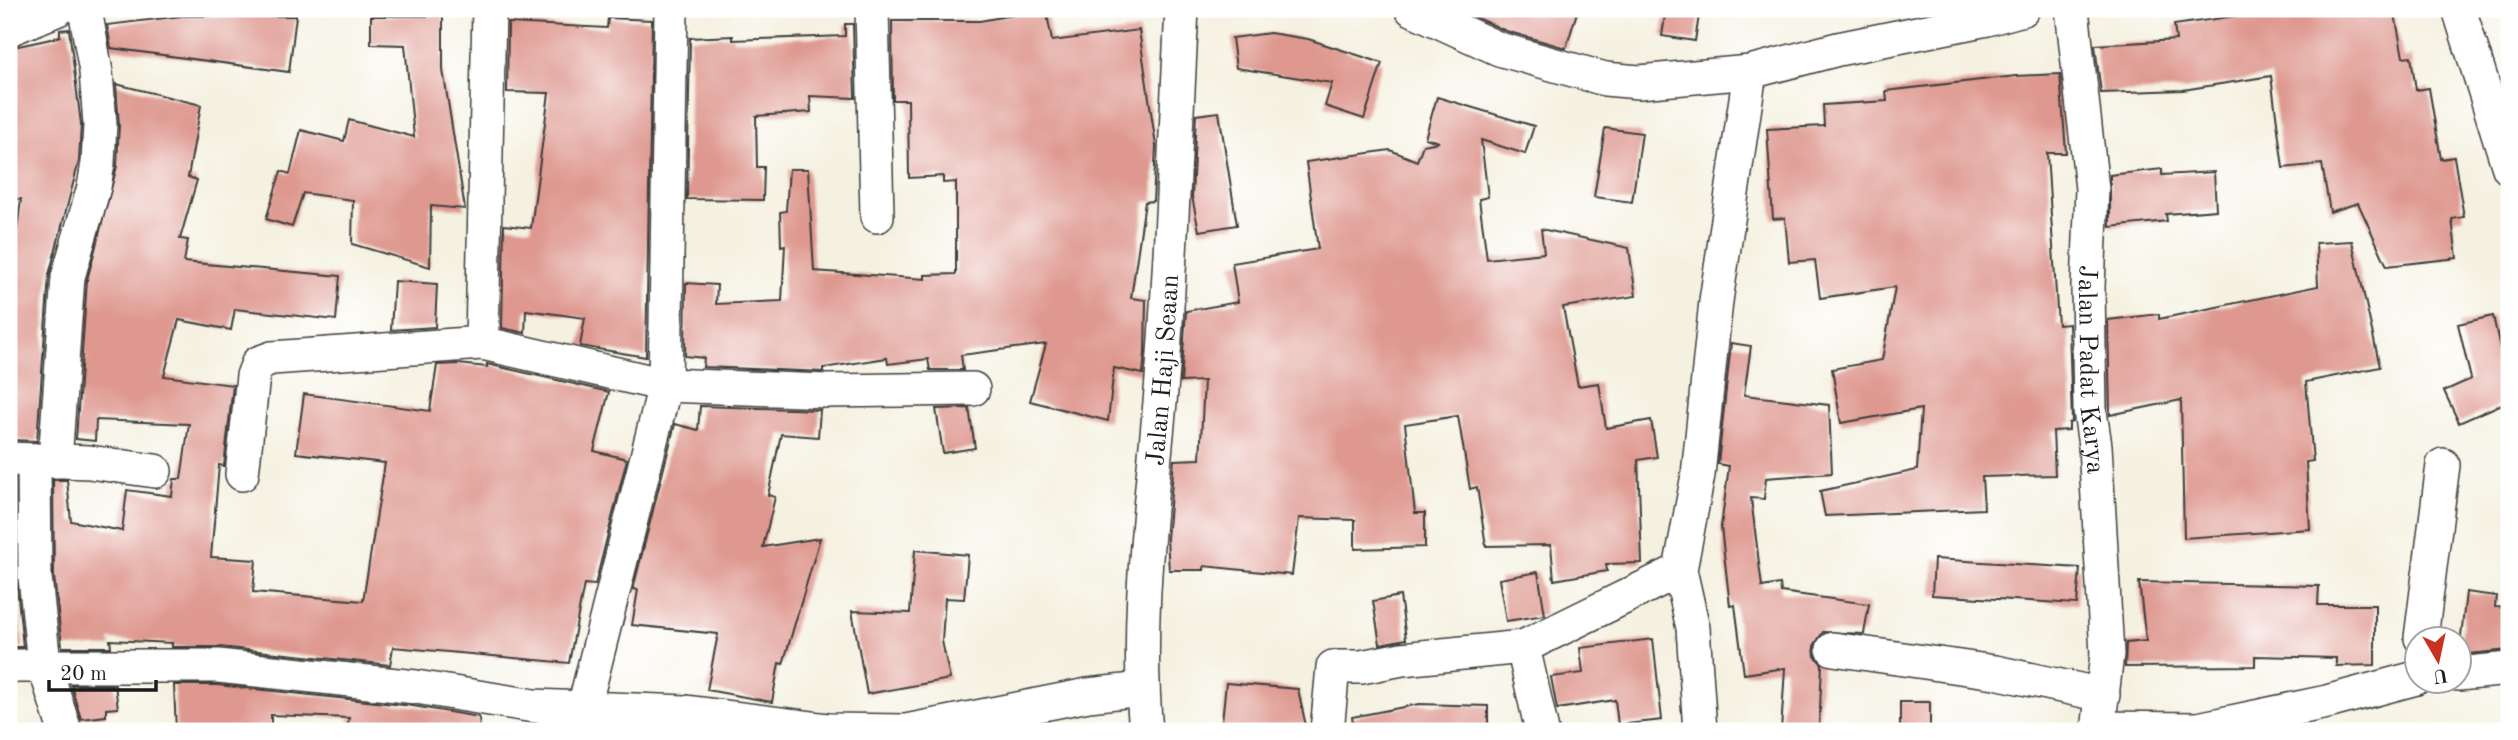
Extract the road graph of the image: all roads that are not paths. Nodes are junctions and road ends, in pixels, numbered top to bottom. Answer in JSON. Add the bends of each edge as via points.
{"nodes":[{"id":1,"x":58,"y":9,"type":"edge"},
{"id":2,"x":85,"y":9,"type":"edge"},
{"id":3,"x":489,"y":9,"type":"edge"},
{"id":4,"x":671,"y":9,"type":"edge"},
{"id":5,"x":872,"y":9,"type":"edge"},
{"id":6,"x":1182,"y":9,"type":"edge"},
{"id":7,"x":1412,"y":9,"type":"edge"},
{"id":8,"x":2023,"y":9,"type":"edge"},
{"id":9,"x":2073,"y":9,"type":"edge"},
{"id":10,"x":2459,"y":9,"type":"edge"},
{"id":11,"x":1987,"y":14,"type":"edge"},
{"id":12,"x":9,"y":29,"type":"edge"},
{"id":13,"x":1750,"y":72,"type":"junction"},
{"id":14,"x":2509,"y":167,"type":"edge"},
{"id":15,"x":877,"y":216,"type":"dead end"},
{"id":16,"x":482,"y":343,"type":"junction"},
{"id":17,"x":665,"y":385,"type":"junction"},
{"id":18,"x":973,"y":389,"type":"dead end"},
{"id":19,"x":33,"y":460,"type":"edge"},
{"id":20,"x":2443,"y":465,"type":"dead end"},
{"id":21,"x":155,"y":471,"type":"dead end"},
{"id":22,"x":242,"y":474,"type":"dead end"},
{"id":23,"x":1680,"y":570,"type":"junction"},
{"id":24,"x":2423,"y":624,"type":"edge"},
{"id":25,"x":1523,"y":648,"type":"junction"},
{"id":26,"x":1833,"y":649,"type":"dead end"},
{"id":27,"x":44,"y":663,"type":"junction"},
{"id":28,"x":9,"y":666,"type":"edge"},
{"id":29,"x":2509,"y":669,"type":"edge"},
{"id":30,"x":2472,"y":673,"type":"edge"},
{"id":31,"x":2402,"y":682,"type":"edge"},
{"id":32,"x":1143,"y":689,"type":"junction"},
{"id":33,"x":2103,"y":695,"type":"junction"},
{"id":34,"x":584,"y":707,"type":"junction"},
{"id":35,"x":536,"y":719,"type":"edge"},
{"id":36,"x":687,"y":722,"type":"edge"},
{"id":37,"x":2098,"y":730,"type":"edge"},
{"id":38,"x":65,"y":731,"type":"edge"},
{"id":39,"x":906,"y":731,"type":"edge"},
{"id":40,"x":1146,"y":731,"type":"edge"},
{"id":41,"x":1327,"y":731,"type":"edge"},
{"id":42,"x":1542,"y":731,"type":"edge"},
{"id":43,"x":1700,"y":731,"type":"edge"}],
"edges":[{"from":1,"to":12,"type":"street"},
{"from":2,"to":19,"type":"street","via":[[96,72],[94,187],[68,277],[65,354]]},
{"from":3,"to":16,"type":"street"},
{"from":4,"to":17,"type":"street"},
{"from":5,"to":15,"type":"street"},
{"from":6,"to":32,"type":"street","name":"Jalan Haji Seaan","via":[[1164,355],[1148,514]]},
{"from":7,"to":13,"type":"street","via":[[1499,49],[1605,79],[1639,82]]},
{"from":8,"to":11,"type":"street"},
{"from":9,"to":33,"type":"street","name":"Jalan Padat Karya","via":[[2092,188],[2090,411],[2107,654]]},
{"from":10,"to":14,"type":"street"},
{"from":11,"to":13,"type":"street"},
{"from":13,"to":23,"type":"street","via":[[1716,301],[1698,475]]},
{"from":16,"to":17,"type":"street"},
{"from":16,"to":22,"type":"street","via":[[272,358],[258,363]]},
{"from":17,"to":18,"type":"street","via":[[827,391]]},
{"from":17,"to":34,"type":"street"},
{"from":19,"to":21,"type":"street"},
{"from":19,"to":27,"type":"street","via":[[35,577]]},
{"from":20,"to":24,"type":"street"},
{"from":23,"to":25,"type":"street"},
{"from":23,"to":43,"type":"street","via":[[1693,628]]},
{"from":25,"to":41,"type":"street","via":[[1333,667]]},
{"from":25,"to":42,"type":"street"},
{"from":26,"to":33,"type":"street","via":[[1995,672]]},
{"from":27,"to":28,"type":"street"},
{"from":27,"to":35,"type":"street","via":[[218,666],[416,687]]},
{"from":27,"to":38,"type":"street"},
{"from":29,"to":30,"type":"street"},
{"from":31,"to":37,"type":"street","via":[[2198,729]]},
{"from":32,"to":39,"type":"street","via":[[1088,695]]},
{"from":32,"to":40,"type":"street","name":"Jalan Haji Seaan"},
{"from":33,"to":37,"type":"street","name":"Jalan Padat Karya"},
{"from":34,"to":35,"type":"street"},
{"from":34,"to":36,"type":"street"},
{"from":36,"to":39,"type":"street"}]}
